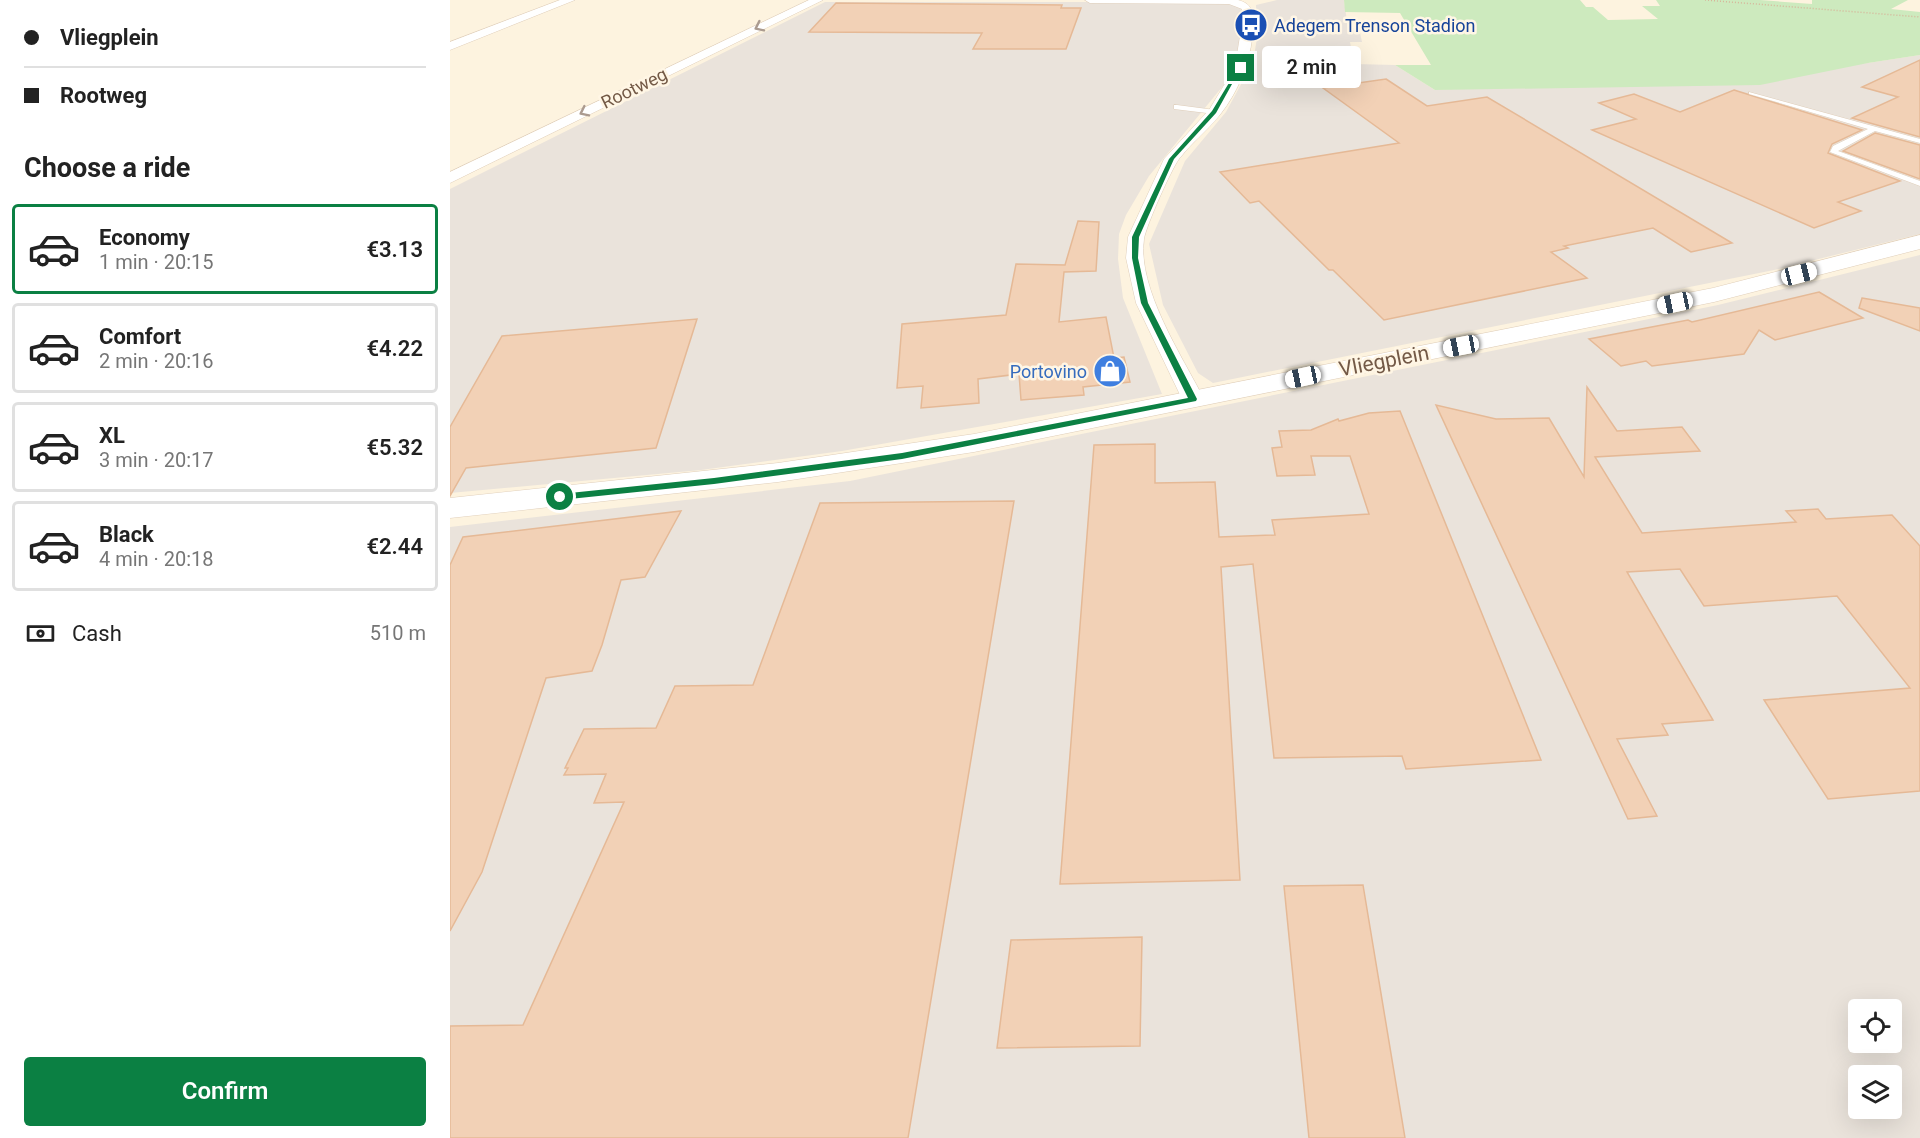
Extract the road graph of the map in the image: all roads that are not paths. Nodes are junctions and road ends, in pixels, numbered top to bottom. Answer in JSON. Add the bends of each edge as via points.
{"nodes":[{"id":1,"x":568,"y":0,"type":"edge"},
{"id":2,"x":811,"y":0,"type":"edge"},
{"id":3,"x":1090,"y":0,"type":"edge"},
{"id":4,"x":450,"y":46,"type":"edge"},
{"id":5,"x":1751,"y":93,"type":"dead end"},
{"id":6,"x":1177,"y":108,"type":"dead end"},
{"id":7,"x":1215,"y":112,"type":"junction"},
{"id":8,"x":1873,"y":129,"type":"junction"},
{"id":9,"x":1920,"y":141,"type":"edge"},
{"id":10,"x":450,"y":178,"type":"edge"},
{"id":11,"x":1920,"y":184,"type":"edge"},
{"id":12,"x":1920,"y":242,"type":"edge"},
{"id":13,"x":1193,"y":399,"type":"junction"},
{"id":14,"x":450,"y":508,"type":"edge"}],
"edges":[{"from":1,"to":4,"type":"street"},
{"from":2,"to":10,"type":"street","name":"Rootweg","one_way":true},
{"from":3,"to":7,"type":"street","via":[[1239,2],[1247,9],[1241,68]]},
{"from":5,"to":8,"type":"lane"},
{"from":6,"to":7,"type":"lane"},
{"from":7,"to":13,"type":"street","via":[[1172,159],[1136,237],[1135,258],[1145,303]]},
{"from":8,"to":9,"type":"lane"},
{"from":8,"to":11,"type":"lane","via":[[1834,152]]},
{"from":12,"to":13,"type":"street","name":"Vliegplein","via":[[1714,295]]},
{"from":13,"to":14,"type":"street","name":"Vliegplein","via":[[902,456],[714,481]]}]}
